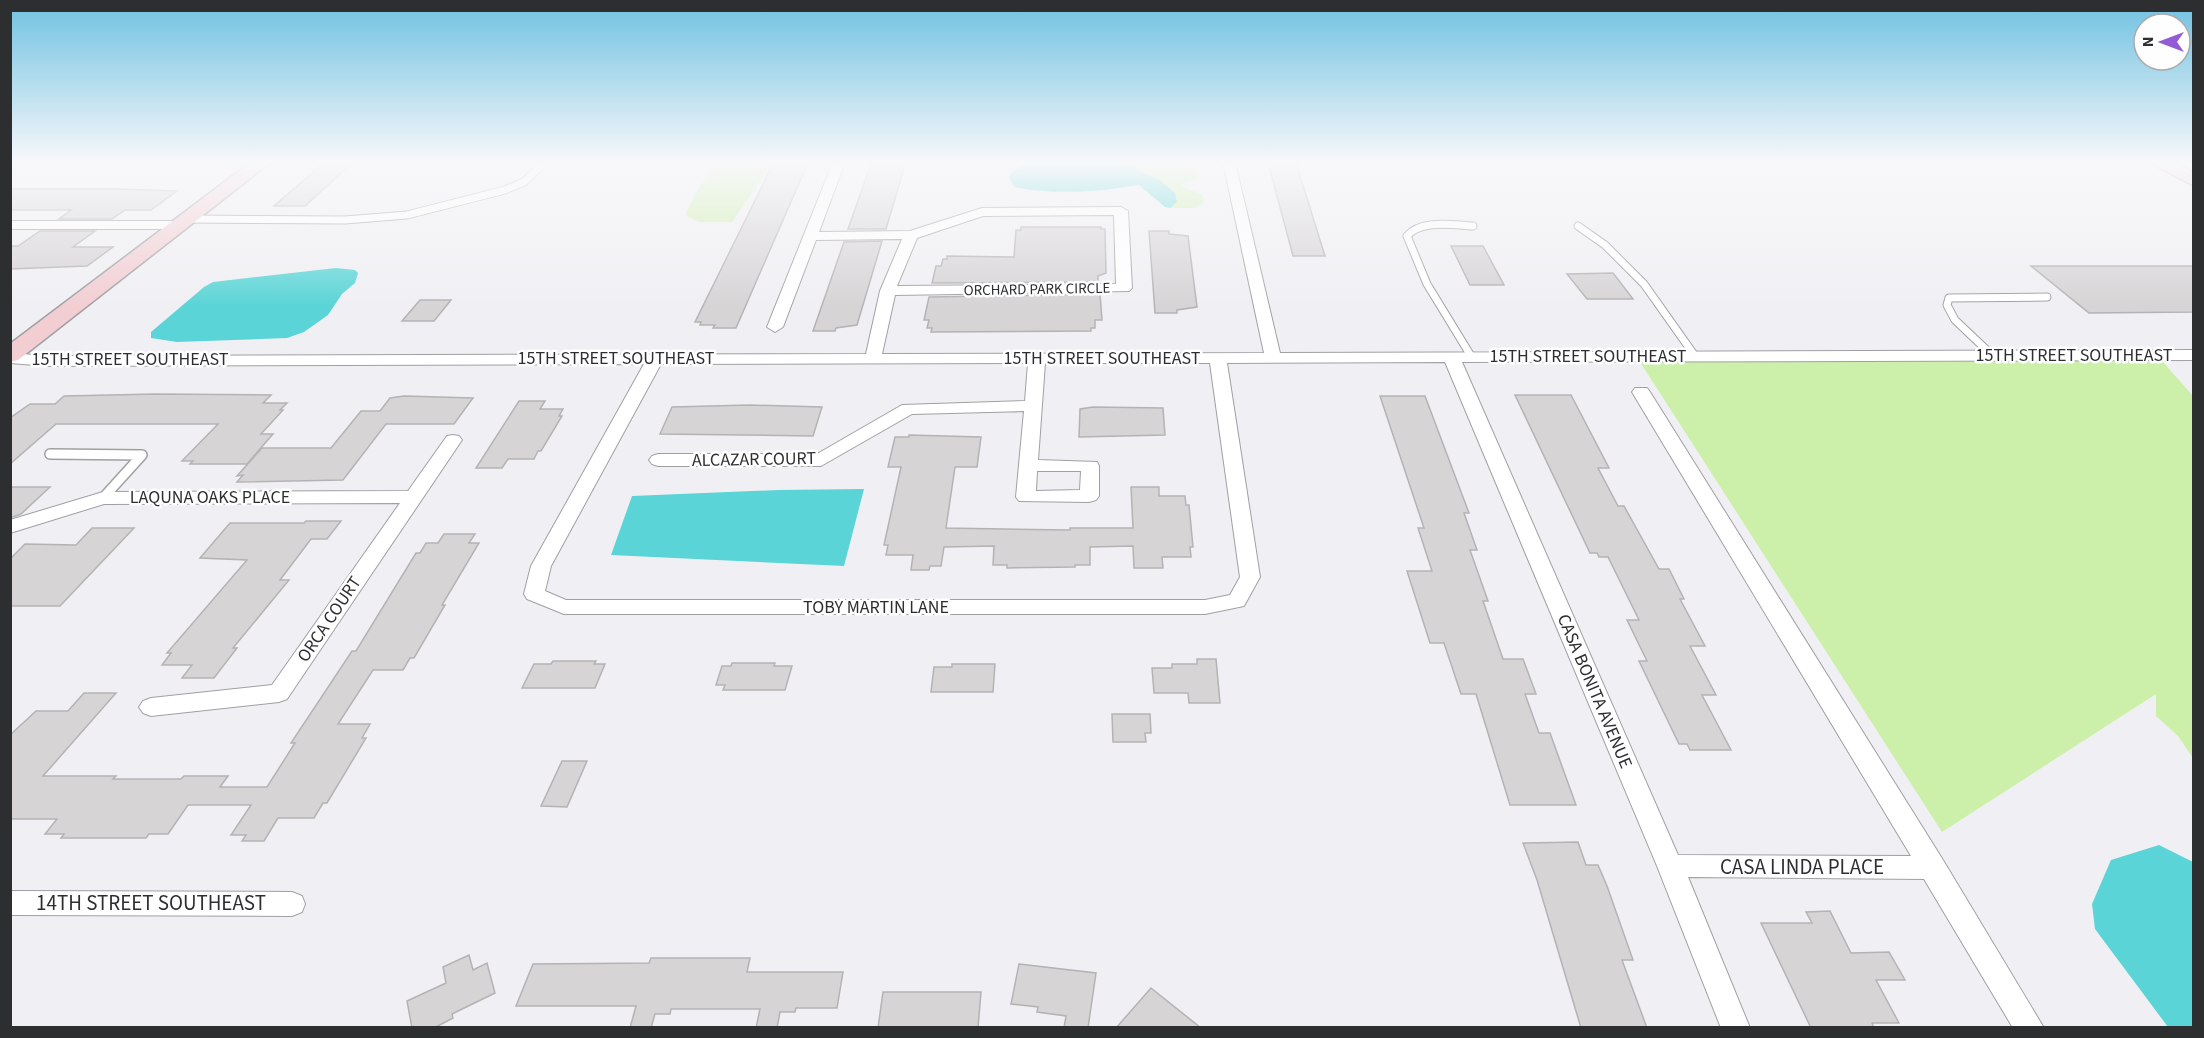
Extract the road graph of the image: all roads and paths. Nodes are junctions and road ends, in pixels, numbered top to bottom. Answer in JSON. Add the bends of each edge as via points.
{"nodes":[{"id":1,"x":199,"y":210,"type":"edge"},
{"id":2,"x":425,"y":210,"type":"edge"},
{"id":3,"x":820,"y":210,"type":"edge"},
{"id":4,"x":1240,"y":210,"type":"edge"},
{"id":5,"x":184,"y":222,"type":"junction"},
{"id":6,"x":10,"y":225,"type":"edge"},
{"id":7,"x":1473,"y":226,"type":"dead end"},
{"id":8,"x":1578,"y":226,"type":"dead end"},
{"id":9,"x":911,"y":235,"type":"junction"},
{"id":10,"x":810,"y":236,"type":"junction"},
{"id":11,"x":888,"y":291,"type":"junction"},
{"id":12,"x":2047,"y":297,"type":"dead end"},
{"id":13,"x":775,"y":327,"type":"dead end"},
{"id":14,"x":2193,"y":355,"type":"edge"},
{"id":15,"x":10,"y":356,"type":"edge"},
{"id":16,"x":1461,"y":356,"type":"junction"},
{"id":17,"x":1695,"y":356,"type":"junction"},
{"id":18,"x":1993,"y":356,"type":"junction"},
{"id":19,"x":656,"y":358,"type":"junction"},
{"id":20,"x":873,"y":358,"type":"junction"},
{"id":21,"x":1037,"y":358,"type":"junction"},
{"id":22,"x":1218,"y":358,"type":"junction"},
{"id":23,"x":1273,"y":358,"type":"junction"},
{"id":24,"x":1641,"y":392,"type":"dead end"},
{"id":25,"x":1033,"y":406,"type":"junction"},
{"id":26,"x":453,"y":440,"type":"dead end"},
{"id":27,"x":50,"y":454,"type":"dead end"},
{"id":28,"x":658,"y":459,"type":"dead end"},
{"id":29,"x":1029,"y":465,"type":"junction"},
{"id":30,"x":413,"y":497,"type":"junction"},
{"id":31,"x":103,"y":498,"type":"junction"},
{"id":32,"x":10,"y":527,"type":"edge"},
{"id":33,"x":151,"y":707,"type":"dead end"},
{"id":34,"x":1670,"y":866,"type":"junction"},
{"id":35,"x":1934,"y":868,"type":"junction"},
{"id":36,"x":10,"y":903,"type":"edge"},
{"id":37,"x":292,"y":904,"type":"dead end"},
{"id":38,"x":1736,"y":1028,"type":"edge"},
{"id":39,"x":2030,"y":1028,"type":"edge"}],
"edges":[{"from":1,"to":5,"type":"street"},
{"from":2,"to":5,"type":"lane","via":[[345,220]]},
{"from":3,"to":10,"type":"street"},
{"from":4,"to":23,"type":"street"},
{"from":5,"to":6,"type":"street"},
{"from":5,"to":15,"type":"street"},
{"from":7,"to":16,"type":"lane","via":[[1418,226],[1409,230],[1407,236],[1413,260]]},
{"from":8,"to":17,"type":"lane","via":[[1605,245],[1644,284]]},
{"from":9,"to":10,"type":"street"},
{"from":9,"to":11,"type":"street"},
{"from":9,"to":11,"type":"street","name":"ORCHARD PARK CIRCLE","via":[[982,212],[1120,211],[1124,288]]},
{"from":10,"to":13,"type":"street"},
{"from":11,"to":20,"type":"street"},
{"from":12,"to":18,"type":"lane","via":[[1949,298],[1947,305],[1955,320]]},
{"from":14,"to":18,"type":"street","name":"15TH STREET SOUTHEAST"},
{"from":15,"to":19,"type":"street","name":"15TH STREET SOUTHEAST","via":[[47,361]]},
{"from":16,"to":17,"type":"street","name":"15TH STREET SOUTHEAST"},
{"from":16,"to":23,"type":"street","name":"15TH STREET SOUTHEAST"},
{"from":16,"to":34,"type":"street","name":"CASA BONITA AVENUE"},
{"from":17,"to":18,"type":"street","name":"15TH STREET SOUTHEAST"},
{"from":19,"to":20,"type":"street","name":"15TH STREET SOUTHEAST"},
{"from":19,"to":22,"type":"street","name":"TOBY MARTIN LANE","via":[[541,566],[534,594],[564,606],[1205,607],[1237,601],[1250,577]]},
{"from":20,"to":21,"type":"street","name":"15TH STREET SOUTHEAST"},
{"from":21,"to":22,"type":"street","name":"15TH STREET SOUTHEAST"},
{"from":21,"to":25,"type":"street"},
{"from":22,"to":23,"type":"street","name":"15TH STREET SOUTHEAST"},
{"from":24,"to":35,"type":"street"},
{"from":25,"to":28,"type":"street","name":"ALCAZAR COURT","via":[[908,409],[821,460]]},
{"from":25,"to":29,"type":"street"},
{"from":26,"to":30,"type":"street","name":"ORCA COURT"},
{"from":27,"to":31,"type":"lane","via":[[142,455]]},
{"from":29,"to":29,"type":"street","via":[[1090,466],[1089,496],[1026,497]]},
{"from":30,"to":31,"type":"street","name":"LAQUNA OAKS PLACE"},
{"from":30,"to":33,"type":"street","name":"ORCA COURT","via":[[279,693]]},
{"from":31,"to":32,"type":"street","name":"LAQUNA OAKS PLACE"},
{"from":34,"to":35,"type":"street","name":"CASA LINDA PLACE"},
{"from":34,"to":38,"type":"street","name":"CASA BONITA AVENUE"},
{"from":35,"to":39,"type":"street"},
{"from":36,"to":37,"type":"street","name":"14TH STREET SOUTHEAST"}]}
